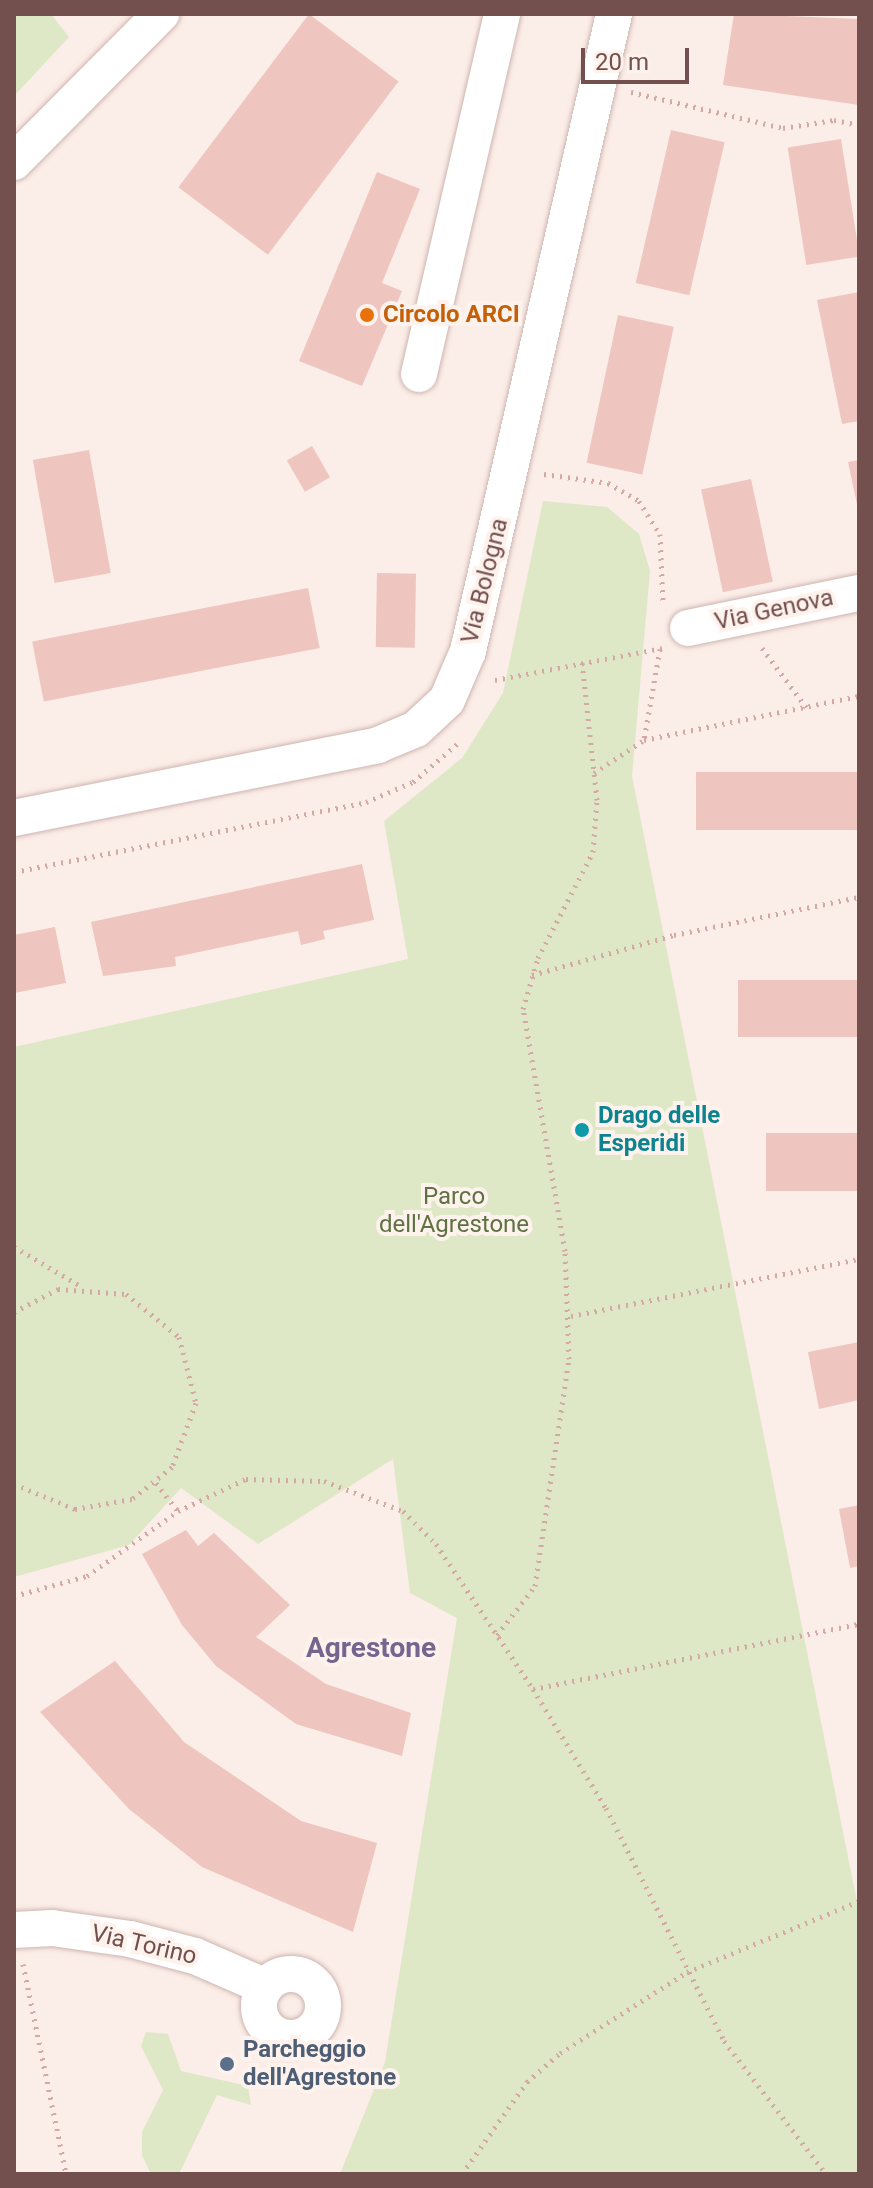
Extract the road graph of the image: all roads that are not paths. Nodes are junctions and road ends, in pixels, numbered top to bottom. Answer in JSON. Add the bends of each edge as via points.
{"nodes":[{"id":1,"x":161,"y":14,"type":"edge"},
{"id":2,"x":502,"y":14,"type":"edge"},
{"id":3,"x":614,"y":14,"type":"edge"},
{"id":4,"x":14,"y":162,"type":"edge"},
{"id":5,"x":419,"y":374,"type":"dead end"},
{"id":6,"x":859,"y":593,"type":"edge"},
{"id":7,"x":688,"y":628,"type":"dead end"},
{"id":8,"x":14,"y":818,"type":"edge"},
{"id":9,"x":17,"y":1939,"type":"edge"},
{"id":10,"x":266,"y":1987,"type":"dead end"}],
"edges":[{"from":1,"to":4,"type":"street"},
{"from":2,"to":5,"type":"street"},
{"from":3,"to":8,"type":"street","name":"Via Bologna","via":[[465,663],[439,710],[378,745]]},
{"from":6,"to":7,"type":"street","name":"Via Genova"},
{"from":9,"to":10,"type":"street","name":"Via Torino","via":[[52,1928],[130,1939],[195,1956]]}]}
